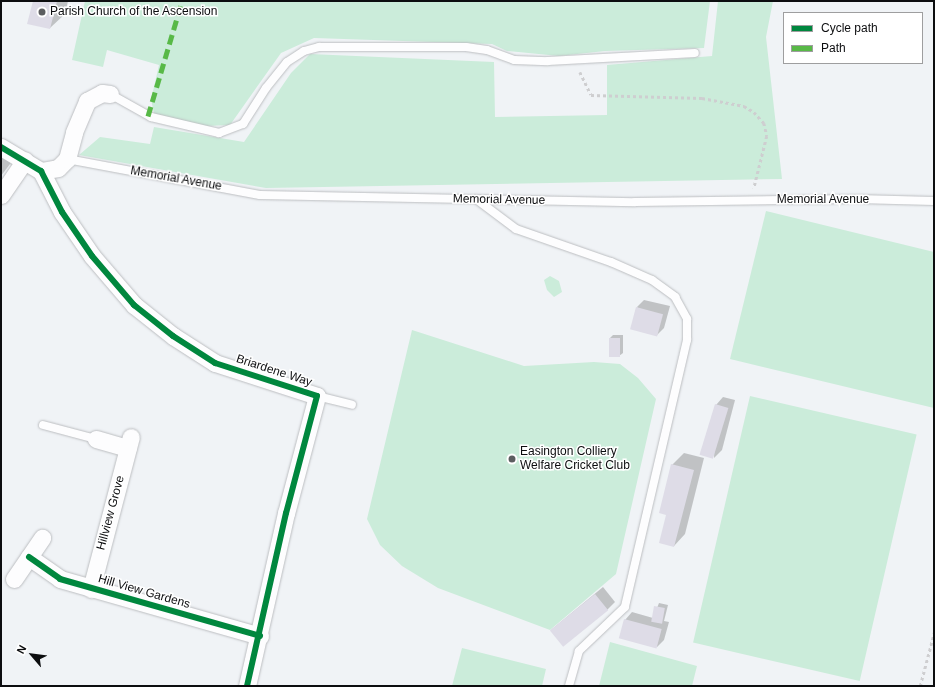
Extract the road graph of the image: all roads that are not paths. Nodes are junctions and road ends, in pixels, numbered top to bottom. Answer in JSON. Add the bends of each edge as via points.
{"nodes":[{"id":1,"x":695,"y":53,"type":"dead end"},
{"id":2,"x":110,"y":94,"type":"joint"},
{"id":3,"x":1,"y":147,"type":"edge"},
{"id":4,"x":67,"y":159,"type":"junction"},
{"id":5,"x":25,"y":160,"type":"junction"},
{"id":6,"x":41,"y":170,"type":"junction"},
{"id":7,"x":1,"y":194,"type":"edge"},
{"id":8,"x":476,"y":199,"type":"junction"},
{"id":9,"x":934,"y":201,"type":"edge"},
{"id":10,"x":317,"y":396,"type":"junction"},
{"id":11,"x":352,"y":405,"type":"dead end"},
{"id":12,"x":43,"y":425,"type":"dead end"},
{"id":13,"x":96,"y":439,"type":"joint"},
{"id":14,"x":42,"y":538,"type":"dead end"},
{"id":15,"x":29,"y":557,"type":"junction"},
{"id":16,"x":14,"y":579,"type":"dead end"},
{"id":17,"x":91,"y":589,"type":"junction"},
{"id":18,"x":260,"y":636,"type":"junction"},
{"id":19,"x":246,"y":686,"type":"edge"},
{"id":20,"x":569,"y":686,"type":"edge"}],
"edges":[{"from":1,"to":2,"type":"lane","via":[[575,60],[514,60],[487,50],[466,47],[319,47],[304,51],[287,62],[266,88],[243,124],[219,133],[151,118]]},
{"from":2,"to":4,"type":"street","via":[[102,93],[87,101],[74,132]]},
{"from":3,"to":5,"type":"street"},
{"from":4,"to":6,"type":"street","via":[[58,168]]},
{"from":4,"to":8,"type":"lane","name":"Memorial Avenue","via":[[260,195]]},
{"from":5,"to":6,"type":"street"},
{"from":5,"to":7,"type":"street"},
{"from":6,"to":10,"type":"street","name":"Briardene Way","via":[[62,212],[92,256],[134,305],[173,336],[215,363]]},
{"from":8,"to":9,"type":"lane","name":"Memorial Avenue","via":[[635,202]]},
{"from":8,"to":20,"type":"lane","via":[[516,230],[611,262],[652,280],[675,297],[687,319],[687,340],[624,608],[579,652]]},
{"from":10,"to":11,"type":"lane"},
{"from":10,"to":18,"type":"street","name":"Briardene Way","via":[[286,513]]},
{"from":12,"to":13,"type":"lane"},
{"from":13,"to":17,"type":"street","name":"Hillview Grove","via":[[130,442]]},
{"from":14,"to":15,"type":"street"},
{"from":15,"to":16,"type":"street"},
{"from":15,"to":17,"type":"street","name":"Hill View Gardens","via":[[60,579]]},
{"from":17,"to":18,"type":"street","name":"Hill View Gardens"},
{"from":18,"to":19,"type":"street","name":"Briardene Way"}]}
